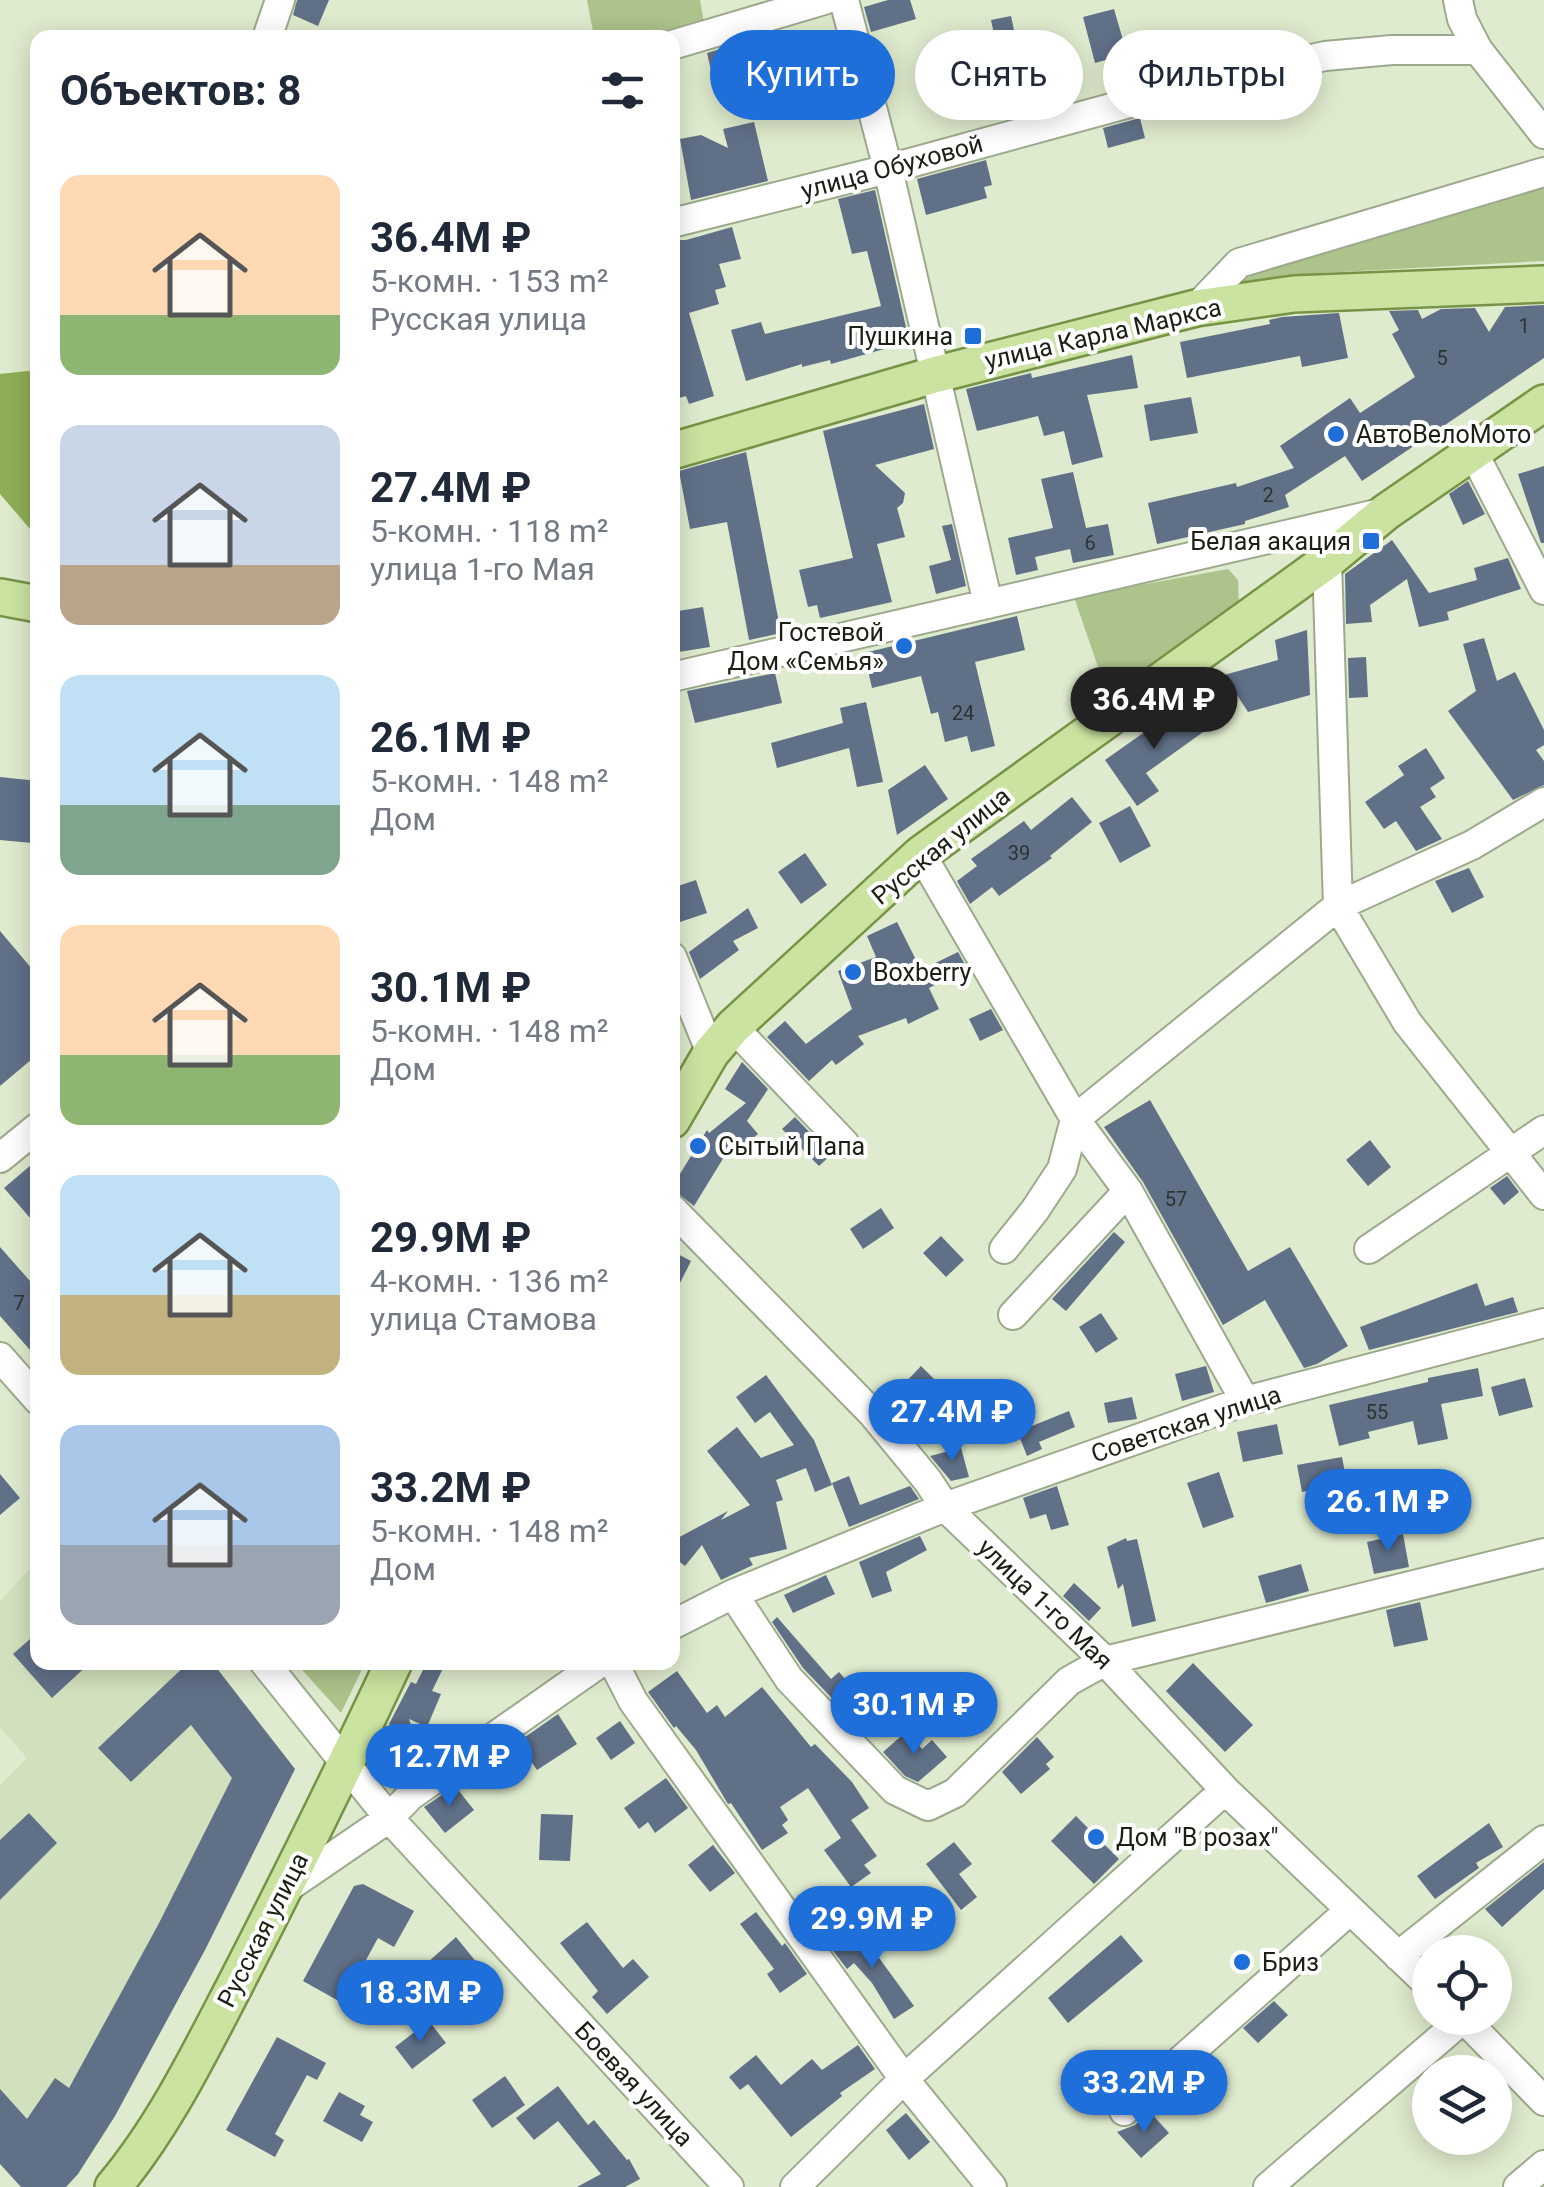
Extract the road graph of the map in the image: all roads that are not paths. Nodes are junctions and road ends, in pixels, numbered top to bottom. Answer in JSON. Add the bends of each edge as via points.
{"nodes":[{"id":1,"x":280,"y":0,"type":"edge"},
{"id":2,"x":824,"y":0,"type":"edge"},
{"id":3,"x":844,"y":0,"type":"edge"},
{"id":4,"x":1458,"y":0,"type":"edge"},
{"id":5,"x":270,"y":30,"type":"edge"},
{"id":6,"x":680,"y":43,"type":"edge"},
{"id":7,"x":1478,"y":50,"type":"junction"},
{"id":8,"x":1544,"y":134,"type":"edge"},
{"id":9,"x":888,"y":170,"type":"junction"},
{"id":10,"x":1544,"y":172,"type":"edge"},
{"id":11,"x":680,"y":221,"type":"edge"},
{"id":12,"x":1544,"y":284,"type":"edge"},
{"id":13,"x":1196,"y":308,"type":"junction"},
{"id":14,"x":934,"y":375,"type":"junction"},
{"id":15,"x":1544,"y":403,"type":"edge"},
{"id":16,"x":680,"y":449,"type":"edge"},
{"id":17,"x":1472,"y":450,"type":"junction"},
{"id":18,"x":1386,"y":512,"type":"junction"},
{"id":19,"x":1327,"y":561,"type":"junction"},
{"id":20,"x":1544,"y":590,"type":"edge"},
{"id":21,"x":0,"y":598,"type":"edge"},
{"id":22,"x":30,"y":603,"type":"edge"},
{"id":23,"x":988,"y":604,"type":"junction"},
{"id":24,"x":680,"y":675,"type":"edge"},
{"id":25,"x":1544,"y":802,"type":"edge"},
{"id":26,"x":921,"y":854,"type":"junction"},
{"id":27,"x":1338,"y":906,"type":"junction"},
{"id":28,"x":680,"y":970,"type":"edge"},
{"id":29,"x":722,"y":1040,"type":"junction"},
{"id":30,"x":680,"y":1107,"type":"edge"},
{"id":31,"x":1075,"y":1119,"type":"junction"},
{"id":32,"x":1544,"y":1130,"type":"edge"},
{"id":33,"x":30,"y":1134,"type":"edge"},
{"id":34,"x":844,"y":1143,"type":"dead end"},
{"id":35,"x":1512,"y":1155,"type":"junction"},
{"id":36,"x":0,"y":1158,"type":"edge"},
{"id":37,"x":1128,"y":1191,"type":"junction"},
{"id":38,"x":1544,"y":1195,"type":"edge"},
{"id":39,"x":680,"y":1217,"type":"edge"},
{"id":40,"x":1370,"y":1249,"type":"dead end"},
{"id":41,"x":1004,"y":1250,"type":"dead end"},
{"id":42,"x":1014,"y":1315,"type":"dead end"},
{"id":43,"x":1544,"y":1324,"type":"edge"},
{"id":44,"x":0,"y":1357,"type":"edge"},
{"id":45,"x":30,"y":1391,"type":"edge"},
{"id":46,"x":1246,"y":1400,"type":"junction"},
{"id":47,"x":945,"y":1507,"type":"junction"},
{"id":48,"x":1544,"y":1553,"type":"edge"},
{"id":49,"x":733,"y":1594,"type":"junction"},
{"id":50,"x":680,"y":1620,"type":"edge"},
{"id":51,"x":1104,"y":1661,"type":"junction"},
{"id":52,"x":270,"y":1670,"type":"edge"},
{"id":53,"x":390,"y":1670,"type":"edge"},
{"id":54,"x":590,"y":1670,"type":"edge"},
{"id":55,"x":617,"y":1670,"type":"edge"},
{"id":56,"x":346,"y":1768,"type":"junction"},
{"id":57,"x":1225,"y":1790,"type":"junction"},
{"id":58,"x":388,"y":1818,"type":"junction"},
{"id":59,"x":1544,"y":1840,"type":"edge"},
{"id":60,"x":284,"y":1890,"type":"junction"},
{"id":61,"x":1349,"y":1912,"type":"junction"},
{"id":62,"x":1398,"y":1956,"type":"junction"},
{"id":63,"x":1412,"y":1969,"type":"edge"},
{"id":64,"x":1444,"y":2035,"type":"edge"},
{"id":65,"x":1480,"y":2035,"type":"edge"},
{"id":66,"x":904,"y":2079,"type":"junction"},
{"id":67,"x":1544,"y":2101,"type":"edge"},
{"id":68,"x":1124,"y":2110,"type":"dead end"},
{"id":69,"x":1544,"y":2164,"type":"edge"},
{"id":70,"x":113,"y":2187,"type":"edge"},
{"id":71,"x":729,"y":2187,"type":"edge"},
{"id":72,"x":795,"y":2187,"type":"edge"},
{"id":73,"x":992,"y":2187,"type":"edge"},
{"id":74,"x":1268,"y":2187,"type":"edge"},
{"id":75,"x":1518,"y":2187,"type":"edge"}],
"edges":[{"from":1,"to":5,"type":"street"},
{"from":2,"to":6,"type":"street"},
{"from":3,"to":9,"type":"street"},
{"from":4,"to":7,"type":"street"},
{"from":7,"to":8,"type":"street"},
{"from":7,"to":9,"type":"street","name":"улица Обуховой","via":[[1325,56]]},
{"from":9,"to":11,"type":"street","name":"улица Обуховой"},
{"from":9,"to":14,"type":"street"},
{"from":10,"to":13,"type":"street","via":[[1239,262]]},
{"from":12,"to":13,"type":"main road","name":"улица Карла Маркса","via":[[1294,294]]},
{"from":13,"to":14,"type":"main road","name":"улица Карла Маркса"},
{"from":14,"to":16,"type":"main road","name":"улица Карла Маркса"},
{"from":14,"to":23,"type":"street"},
{"from":15,"to":17,"type":"main road","name":"Русская улица"},
{"from":17,"to":18,"type":"main road","name":"Русская улица"},
{"from":17,"to":20,"type":"street"},
{"from":18,"to":19,"type":"main road","name":"Русская улица"},
{"from":18,"to":23,"type":"street"},
{"from":19,"to":26,"type":"main road","name":"Русская улица"},
{"from":19,"to":27,"type":"street"},
{"from":21,"to":22,"type":"main road"},
{"from":23,"to":24,"type":"street"},
{"from":25,"to":27,"type":"street","via":[[1472,846]]},
{"from":26,"to":29,"type":"main road","name":"Русская улица"},
{"from":26,"to":31,"type":"street"},
{"from":27,"to":31,"type":"street"},
{"from":27,"to":35,"type":"street","via":[[1408,1022]]},
{"from":28,"to":29,"type":"street"},
{"from":29,"to":30,"type":"main road","name":"Русская улица"},
{"from":29,"to":34,"type":"street"},
{"from":31,"to":37,"type":"street"},
{"from":31,"to":41,"type":"street","via":[[1062,1169]]},
{"from":32,"to":35,"type":"street"},
{"from":33,"to":36,"type":"street"},
{"from":35,"to":38,"type":"street"},
{"from":35,"to":40,"type":"street"},
{"from":37,"to":42,"type":"street"},
{"from":37,"to":46,"type":"street"},
{"from":39,"to":47,"type":"street","name":"улица 1-го Мая","via":[[872,1414]]},
{"from":43,"to":46,"type":"street","name":"Советская улица"},
{"from":44,"to":45,"type":"street"},
{"from":46,"to":47,"type":"street","name":"Советская улица"},
{"from":47,"to":49,"type":"street","name":"Советская улица"},
{"from":47,"to":51,"type":"street","name":"улица 1-го Мая"},
{"from":48,"to":51,"type":"street"},
{"from":49,"to":50,"type":"street","name":"Советская улица"},
{"from":49,"to":51,"type":"street","via":[[789,1679],[895,1790],[928,1806],[956,1793],[1070,1681]]},
{"from":51,"to":57,"type":"street","name":"улица 1-го Мая"},
{"from":52,"to":56,"type":"street","name":"Боевая улица"},
{"from":53,"to":56,"type":"main road","name":"Русская улица"},
{"from":54,"to":58,"type":"street"},
{"from":55,"to":66,"type":"street"},
{"from":56,"to":58,"type":"street","name":"Боевая улица"},
{"from":56,"to":60,"type":"main road","name":"Русская улица"},
{"from":57,"to":61,"type":"street","name":"улица 1-го Мая"},
{"from":57,"to":66,"type":"street"},
{"from":58,"to":60,"type":"street"},
{"from":58,"to":71,"type":"street","name":"Боевая улица"},
{"from":59,"to":62,"type":"street"},
{"from":60,"to":70,"type":"main road","name":"Русская улица","via":[[204,2044]]},
{"from":61,"to":62,"type":"street","name":"улица 1-го Мая"},
{"from":61,"to":68,"type":"street"},
{"from":62,"to":63,"type":"street","name":"улица 1-го Мая"},
{"from":64,"to":74,"type":"street"},
{"from":65,"to":67,"type":"street"},
{"from":66,"to":72,"type":"street"},
{"from":66,"to":73,"type":"street"},
{"from":69,"to":75,"type":"street"}]}
